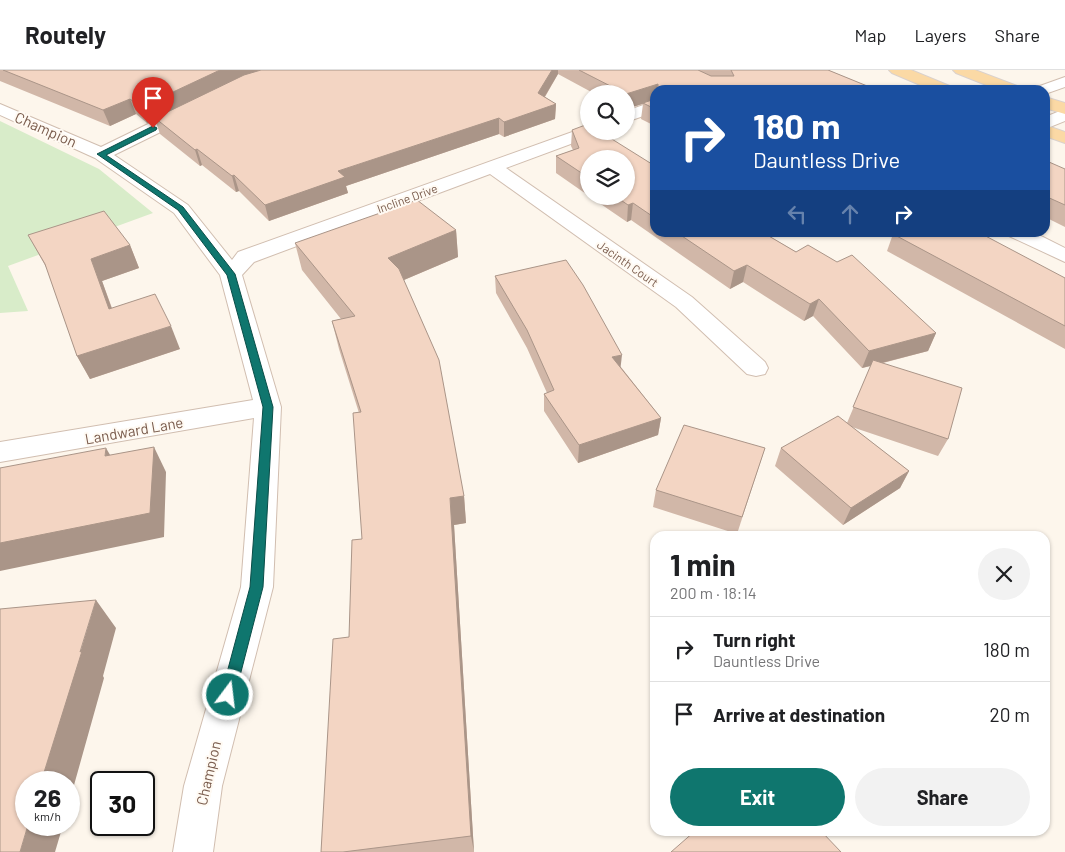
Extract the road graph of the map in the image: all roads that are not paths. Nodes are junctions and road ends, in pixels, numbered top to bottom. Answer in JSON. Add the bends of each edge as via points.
{"nodes":[{"id":1,"x":896,"y":70,"type":"edge"},
{"id":2,"x":961,"y":70,"type":"edge"},
{"id":3,"x":1065,"y":82,"type":"edge"},
{"id":4,"x":934,"y":85,"type":"edge"},
{"id":5,"x":1001,"y":85,"type":"edge"},
{"id":6,"x":1050,"y":87,"type":"edge"},
{"id":7,"x":206,"y":103,"type":"edge"},
{"id":8,"x":1050,"y":104,"type":"edge"},
{"id":9,"x":650,"y":108,"type":"edge"},
{"id":10,"x":1065,"y":109,"type":"edge"},
{"id":11,"x":1,"y":110,"type":"edge"},
{"id":12,"x":635,"y":114,"type":"edge"},
{"id":13,"x":1065,"y":114,"type":"edge"},
{"id":14,"x":1050,"y":122,"type":"edge"},
{"id":15,"x":1050,"y":132,"type":"edge"},
{"id":16,"x":580,"y":134,"type":"edge"},
{"id":17,"x":1065,"y":138,"type":"edge"},
{"id":18,"x":101,"y":154,"type":"junction"},
{"id":19,"x":492,"y":167,"type":"junction"},
{"id":20,"x":1026,"y":237,"type":"edge"},
{"id":21,"x":1065,"y":256,"type":"edge"},
{"id":22,"x":231,"y":274,"type":"junction"},
{"id":23,"x":756,"y":368,"type":"dead end"},
{"id":24,"x":268,"y":407,"type":"junction"},
{"id":25,"x":0,"y":452,"type":"edge"},
{"id":26,"x":193,"y":852,"type":"edge"}],
"edges":[{"from":1,"to":4,"type":"main road"},
{"from":2,"to":5,"type":"main road"},
{"from":3,"to":6,"type":"street"},
{"from":7,"to":18,"type":"street"},
{"from":8,"to":10,"type":"main road"},
{"from":9,"to":12,"type":"street"},
{"from":11,"to":18,"type":"street","name":"Champion"},
{"from":13,"to":14,"type":"street"},
{"from":15,"to":17,"type":"main road"},
{"from":16,"to":19,"type":"street","name":"Incline Drive"},
{"from":18,"to":22,"type":"street","name":"Champion","via":[[180,209]]},
{"from":19,"to":22,"type":"street","name":"Incline Drive","via":[[246,257]]},
{"from":19,"to":23,"type":"street","name":"Jacinth Court","via":[[684,302]]},
{"from":20,"to":21,"type":"street"},
{"from":22,"to":24,"type":"street","name":"Champion"},
{"from":24,"to":25,"type":"street","name":"Landward Lane"},
{"from":24,"to":26,"type":"street","name":"Champion","via":[[257,587],[203,786]]}]}
